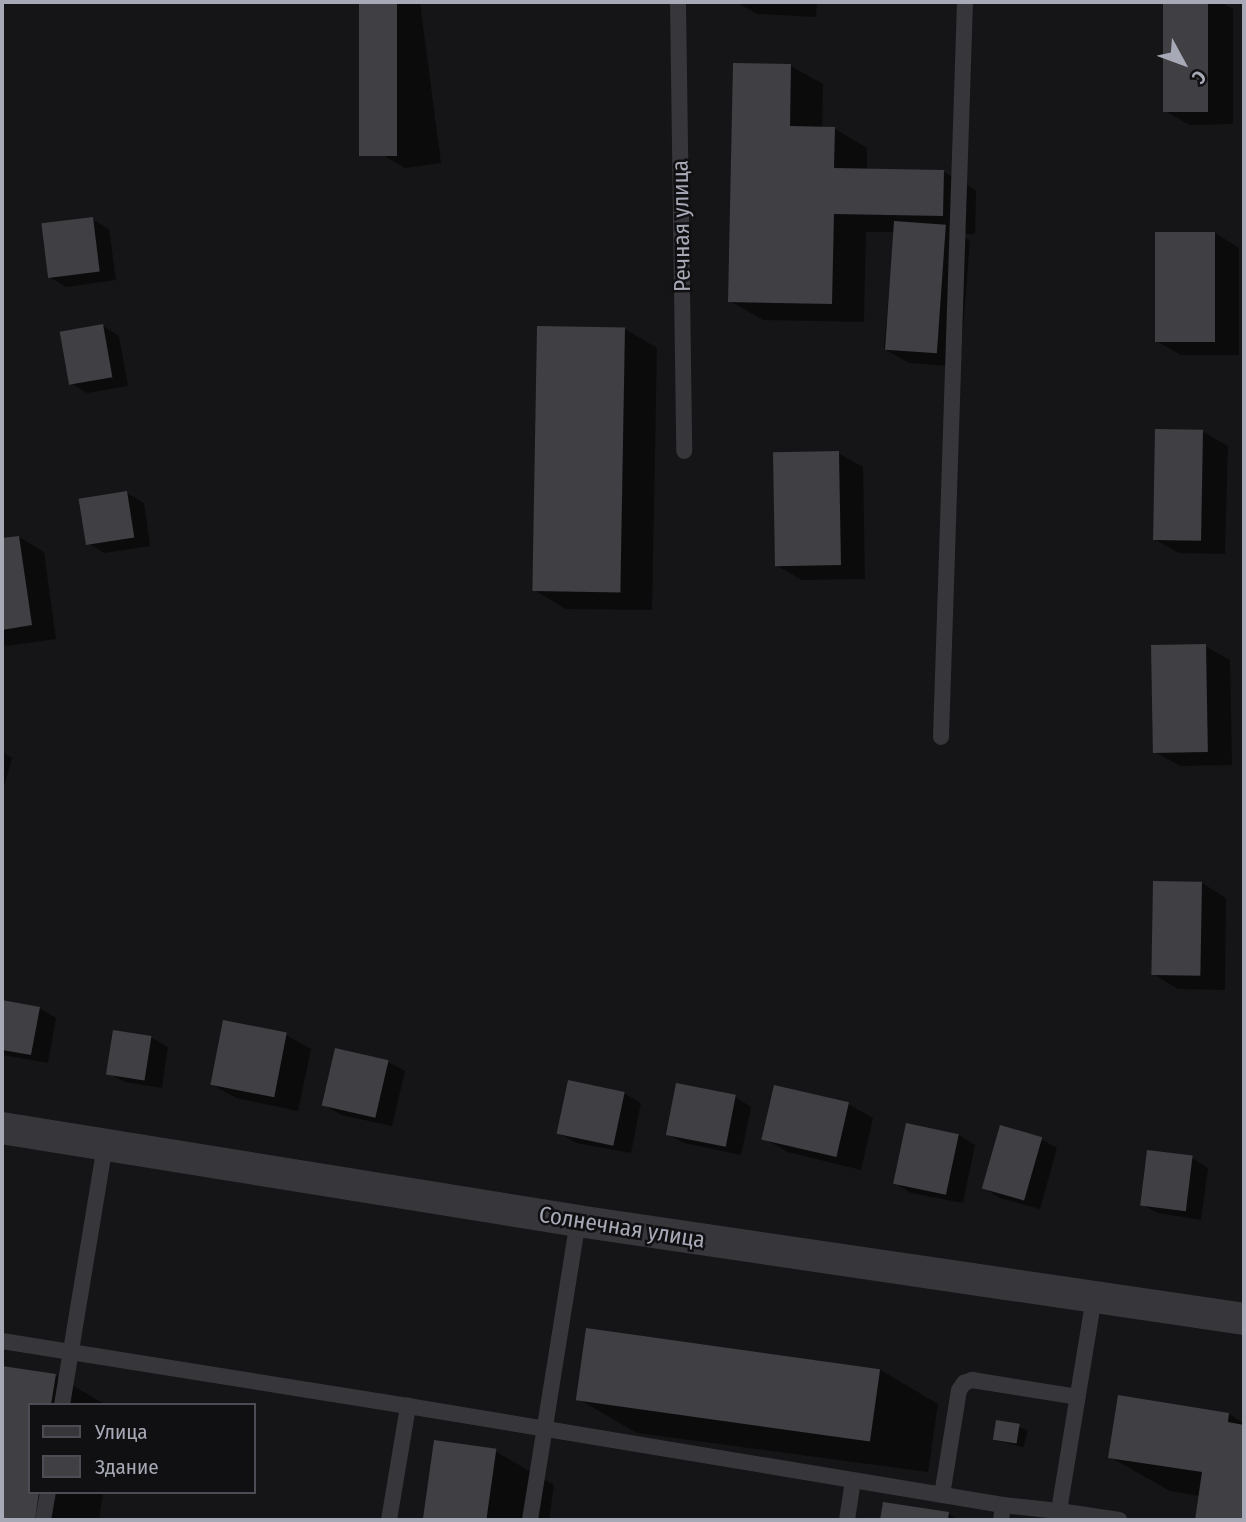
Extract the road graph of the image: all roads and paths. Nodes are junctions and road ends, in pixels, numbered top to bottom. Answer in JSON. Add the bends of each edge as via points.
{"nodes":[{"id":1,"x":678,"y":2,"type":"edge"},
{"id":2,"x":964,"y":2,"type":"edge"},
{"id":3,"x":684,"y":451,"type":"dead end"},
{"id":4,"x":941,"y":737,"type":"dead end"},
{"id":5,"x":2,"y":1128,"type":"edge"},
{"id":6,"x":105,"y":1144,"type":"junction"},
{"id":7,"x":578,"y":1222,"type":"junction"},
{"id":8,"x":1094,"y":1297,"type":"junction"},
{"id":9,"x":1242,"y":1309,"type":"edge"},
{"id":10,"x":2,"y":1341,"type":"edge"},
{"id":11,"x":71,"y":1352,"type":"junction"},
{"id":12,"x":1078,"y":1397,"type":"junction"},
{"id":13,"x":62,"y":1403,"type":"edge"},
{"id":14,"x":408,"y":1406,"type":"junction"},
{"id":15,"x":545,"y":1430,"type":"junction"},
{"id":16,"x":853,"y":1480,"type":"junction"},
{"id":17,"x":48,"y":1494,"type":"edge"},
{"id":18,"x":942,"y":1495,"type":"junction"},
{"id":19,"x":1059,"y":1511,"type":"junction"},
{"id":20,"x":1002,"y":1513,"type":"edge"},
{"id":21,"x":43,"y":1520,"type":"edge"},
{"id":22,"x":389,"y":1520,"type":"edge"},
{"id":23,"x":530,"y":1520,"type":"edge"},
{"id":24,"x":847,"y":1520,"type":"edge"},
{"id":25,"x":1119,"y":1520,"type":"edge"}],
"edges":[{"from":1,"to":3,"type":"lane","name":"Речная улица"},
{"from":2,"to":4,"type":"lane"},
{"from":5,"to":6,"type":"street","name":"Солнечная улица"},
{"from":6,"to":7,"type":"street","name":"Солнечная улица"},
{"from":6,"to":11,"type":"lane"},
{"from":7,"to":8,"type":"street","name":"Солнечная улица"},
{"from":7,"to":15,"type":"lane"},
{"from":8,"to":9,"type":"street","name":"Солнечная улица"},
{"from":8,"to":12,"type":"lane"},
{"from":10,"to":11,"type":"lane"},
{"from":11,"to":13,"type":"lane"},
{"from":11,"to":14,"type":"lane"},
{"from":12,"to":18,"type":"lane","via":[[972,1380],[964,1383],[959,1390]]},
{"from":12,"to":19,"type":"lane"},
{"from":14,"to":15,"type":"lane"},
{"from":14,"to":22,"type":"lane"},
{"from":15,"to":16,"type":"lane"},
{"from":15,"to":23,"type":"lane"},
{"from":16,"to":18,"type":"lane"},
{"from":16,"to":24,"type":"lane"},
{"from":17,"to":21,"type":"lane"},
{"from":18,"to":20,"type":"lane"},
{"from":19,"to":20,"type":"lane"},
{"from":19,"to":25,"type":"lane"}]}
